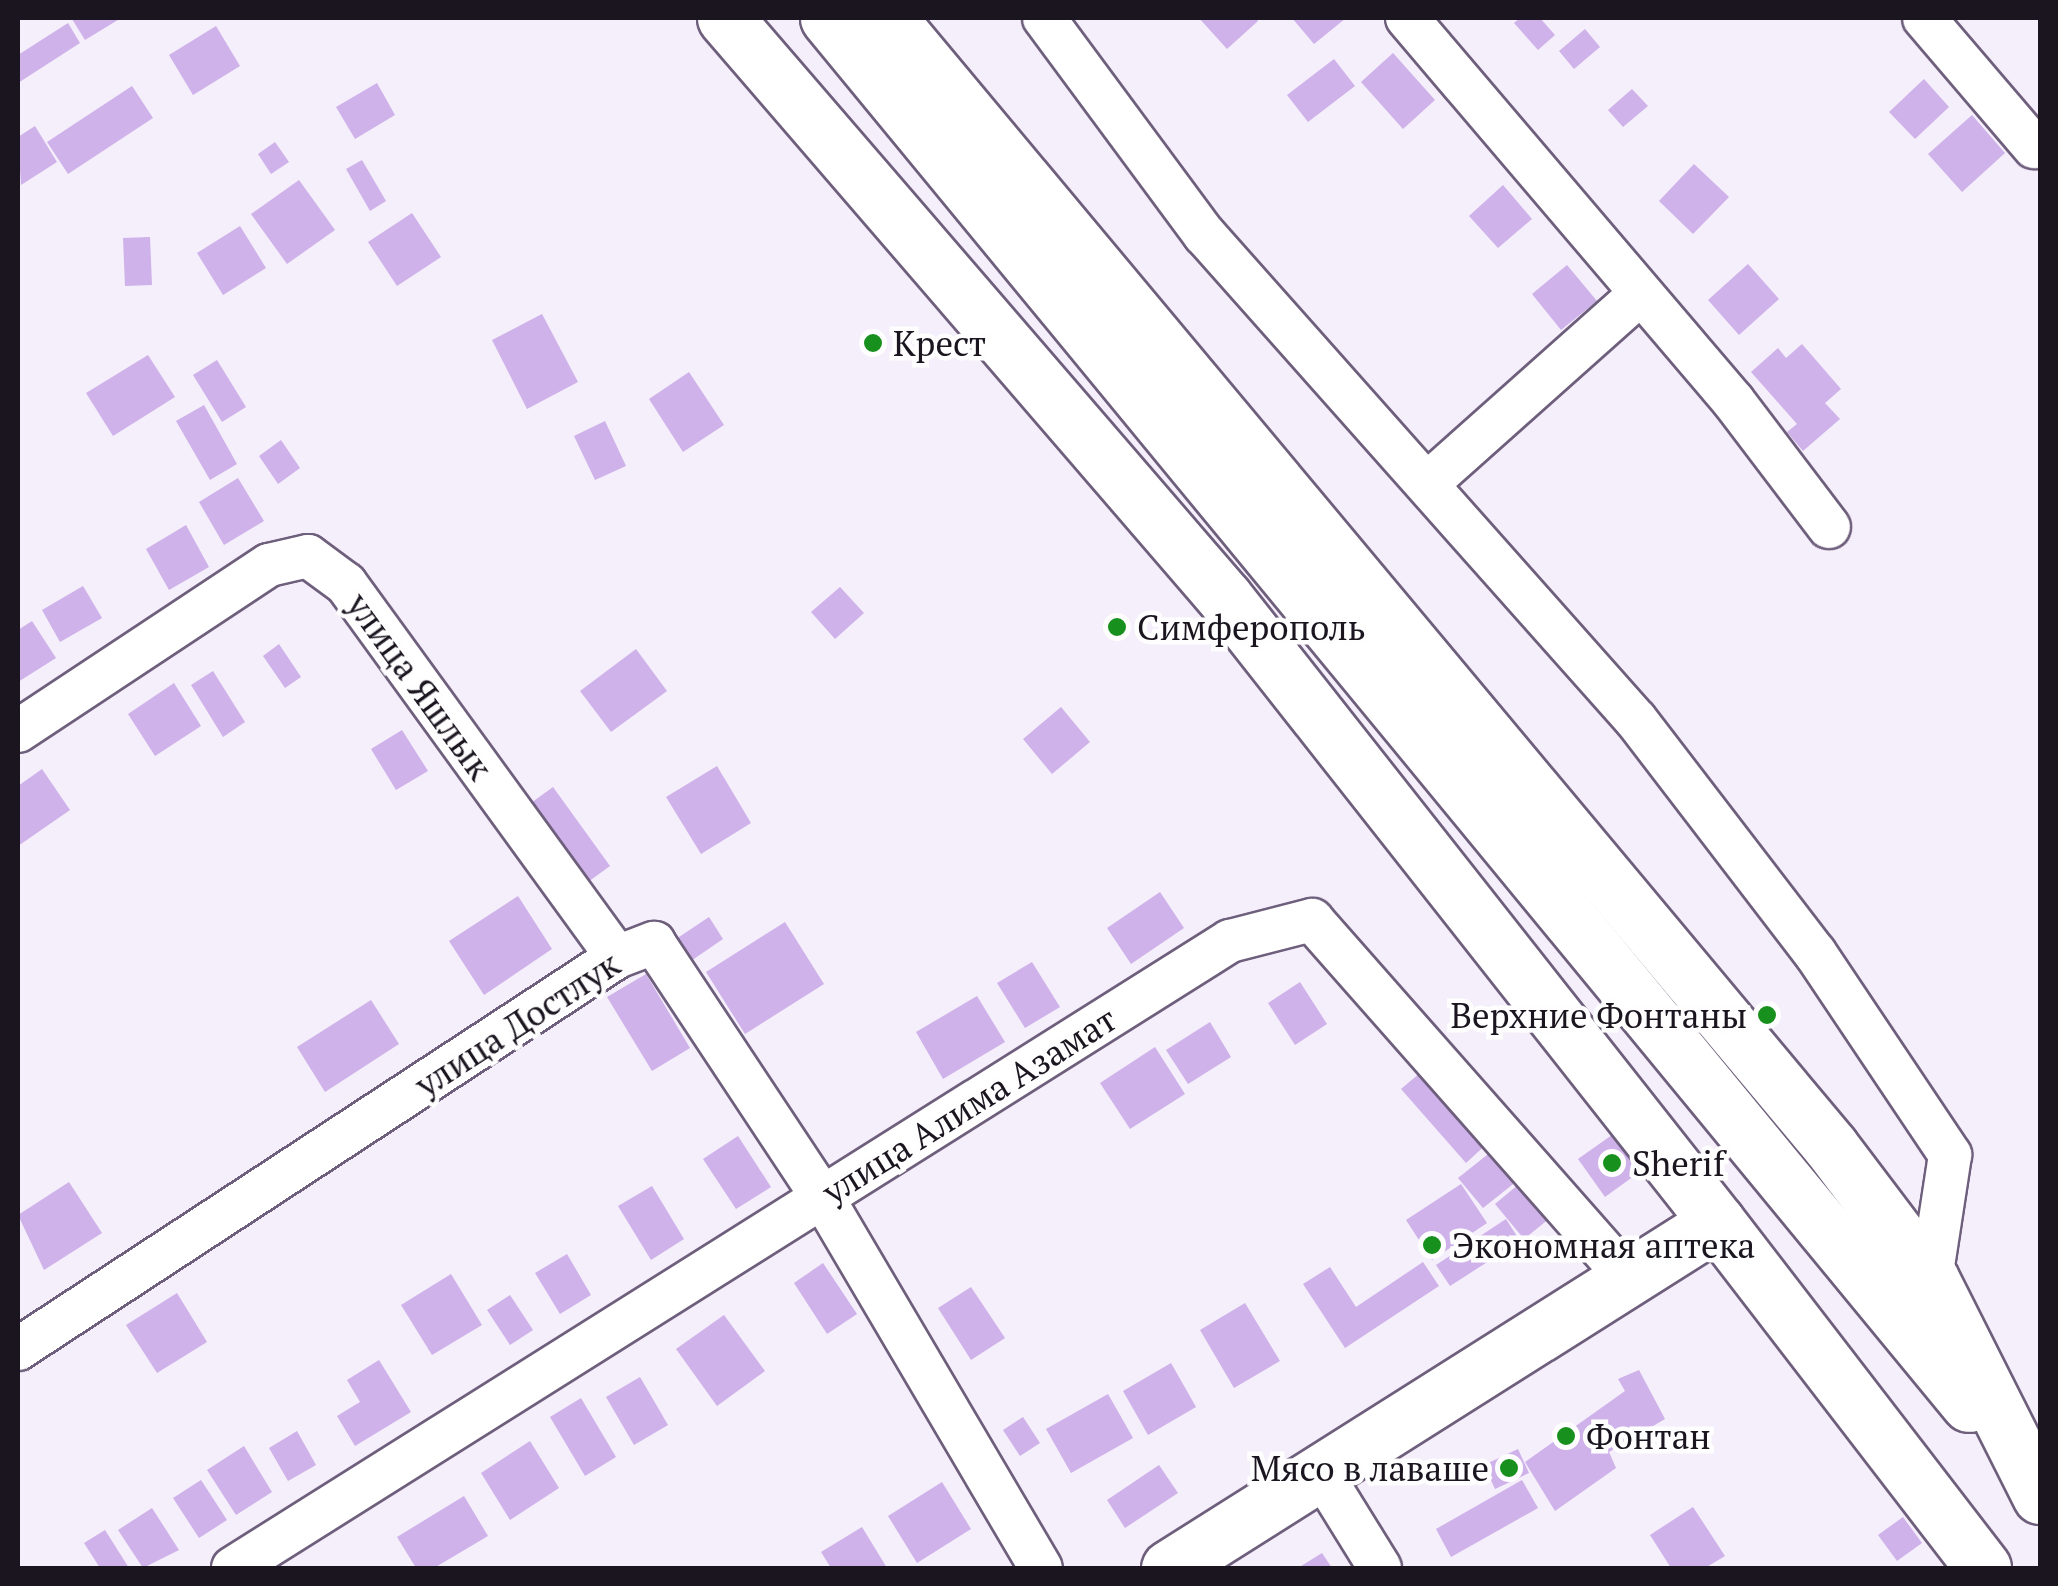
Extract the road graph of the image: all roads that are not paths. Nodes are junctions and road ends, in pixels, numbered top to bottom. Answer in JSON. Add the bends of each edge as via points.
{"nodes":[{"id":1,"x":725,"y":18,"type":"edge"},
{"id":2,"x":828,"y":18,"type":"edge"},
{"id":3,"x":888,"y":18,"type":"edge"},
{"id":4,"x":1044,"y":18,"type":"edge"},
{"id":5,"x":1407,"y":18,"type":"edge"},
{"id":6,"x":1924,"y":18,"type":"edge"},
{"id":7,"x":2034,"y":147,"type":"dead end"},
{"id":8,"x":1641,"y":293,"type":"junction"},
{"id":9,"x":1428,"y":483,"type":"junction"},
{"id":10,"x":1829,"y":527,"type":"dead end"},
{"id":11,"x":18,"y":731,"type":"edge"},
{"id":12,"x":617,"y":957,"type":"junction"},
{"id":13,"x":1656,"y":1139,"type":"junction"},
{"id":14,"x":822,"y":1198,"type":"junction"},
{"id":15,"x":1716,"y":1222,"type":"junction"},
{"id":16,"x":1628,"y":1278,"type":"junction"},
{"id":17,"x":1931,"y":1278,"type":"junction"},
{"id":18,"x":1794,"y":1322,"type":"junction"},
{"id":19,"x":18,"y":1350,"type":"edge"},
{"id":20,"x":1323,"y":1476,"type":"junction"},
{"id":21,"x":2032,"y":1482,"type":"edge"},
{"id":22,"x":233,"y":1568,"type":"edge"},
{"id":23,"x":1041,"y":1568,"type":"edge"},
{"id":24,"x":1169,"y":1568,"type":"edge"},
{"id":25,"x":1380,"y":1568,"type":"edge"},
{"id":26,"x":1983,"y":1568,"type":"edge"}],
"edges":[{"from":1,"to":13,"type":"main road","via":[[1226,598]]},
{"from":2,"to":21,"type":"main road"},
{"from":3,"to":17,"type":"main road","via":[[1743,1038]]},
{"from":4,"to":9,"type":"street","via":[[1204,234]]},
{"from":5,"to":8,"type":"street"},
{"from":6,"to":7,"type":"street"},
{"from":8,"to":9,"type":"street"},
{"from":8,"to":10,"type":"street"},
{"from":9,"to":17,"type":"street","via":[[1719,825],[1940,1141],[1952,1175]]},
{"from":11,"to":12,"type":"street","name":"улица Яшлык","via":[[269,565],[308,556],[346,584]]},
{"from":12,"to":14,"type":"street","name":"улица Достлук","via":[[654,943]]},
{"from":12,"to":19,"type":"street","name":"улица Достлук"},
{"from":13,"to":15,"type":"main road"},
{"from":13,"to":16,"type":"main road","via":[[1670,1174],[1673,1216],[1659,1247]]},
{"from":14,"to":16,"type":"street","name":"улица Алима Азамат","via":[[1230,941],[1312,920]]},
{"from":14,"to":22,"type":"street","name":"улица Алима Азамат"},
{"from":14,"to":23,"type":"street","name":"улица Достлук"},
{"from":15,"to":16,"type":"main road"},
{"from":15,"to":18,"type":"main road"},
{"from":16,"to":18,"type":"main road","via":[[1694,1260],[1740,1277]]},
{"from":16,"to":20,"type":"main road"},
{"from":17,"to":21,"type":"main road"},
{"from":18,"to":26,"type":"main road"},
{"from":20,"to":24,"type":"main road"},
{"from":20,"to":25,"type":"street"}]}
